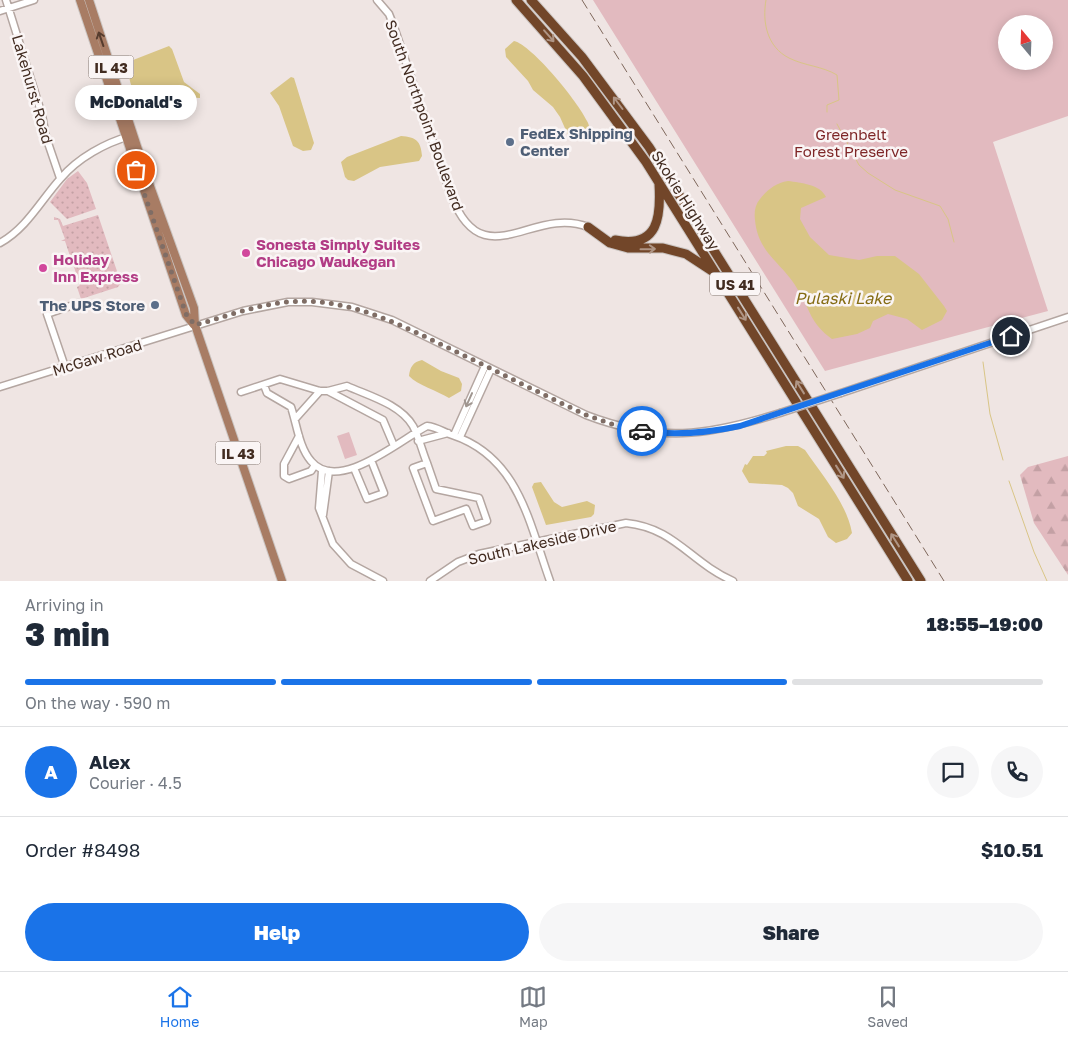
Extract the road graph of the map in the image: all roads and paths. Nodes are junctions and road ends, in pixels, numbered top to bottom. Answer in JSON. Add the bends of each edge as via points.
{"nodes":[{"id":1,"x":6,"y":0,"type":"edge"},
{"id":2,"x":34,"y":0,"type":"edge"},
{"id":3,"x":80,"y":0,"type":"edge"},
{"id":4,"x":89,"y":0,"type":"edge"},
{"id":5,"x":377,"y":0,"type":"edge"},
{"id":6,"x":516,"y":0,"type":"edge"},
{"id":7,"x":532,"y":0,"type":"edge"},
{"id":8,"x":9,"y":8,"type":"junction"},
{"id":9,"x":0,"y":12,"type":"edge"},
{"id":10,"x":129,"y":136,"type":"junction"},
{"id":11,"x":60,"y":178,"type":"junction"},
{"id":12,"x":659,"y":181,"type":"junction"},
{"id":13,"x":588,"y":226,"type":"junction"},
{"id":14,"x":0,"y":243,"type":"edge"},
{"id":15,"x":716,"y":273,"type":"junction"},
{"id":16,"x":79,"y":303,"type":"dead end"},
{"id":17,"x":1068,"y":317,"type":"edge"},
{"id":18,"x":195,"y":325,"type":"junction"},
{"id":19,"x":65,"y":367,"type":"junction"},
{"id":20,"x":488,"y":367,"type":"junction"},
{"id":21,"x":264,"y":385,"type":"junction"},
{"id":22,"x":0,"y":387,"type":"edge"},
{"id":23,"x":320,"y":391,"type":"junction"},
{"id":24,"x":328,"y":391,"type":"junction"},
{"id":25,"x":241,"y":392,"type":"dead end"},
{"id":26,"x":295,"y":419,"type":"junction"},
{"id":27,"x":415,"y":434,"type":"junction"},
{"id":28,"x":454,"y":435,"type":"junction"},
{"id":29,"x":299,"y":436,"type":"junction"},
{"id":30,"x":418,"y":441,"type":"junction"},
{"id":31,"x":394,"y":446,"type":"junction"},
{"id":32,"x":371,"y":460,"type":"junction"},
{"id":33,"x":427,"y":463,"type":"junction"},
{"id":34,"x":315,"y":465,"type":"junction"},
{"id":35,"x":354,"y":468,"type":"junction"},
{"id":36,"x":325,"y":471,"type":"junction"},
{"id":37,"x":535,"y":540,"type":"junction"},
{"id":38,"x":282,"y":581,"type":"edge"},
{"id":39,"x":383,"y":581,"type":"edge"},
{"id":40,"x":430,"y":581,"type":"edge"},
{"id":41,"x":550,"y":581,"type":"edge"},
{"id":42,"x":733,"y":581,"type":"edge"},
{"id":43,"x":908,"y":581,"type":"edge"},
{"id":44,"x":920,"y":581,"type":"edge"}],
"edges":[{"from":1,"to":8,"type":"street","name":"Lakehurst Road"},
{"from":2,"to":8,"type":"street"},
{"from":3,"to":10,"type":"main road","number":"IL 43"},
{"from":10,"to":4,"type":"main road","number":"IL 43","one_way":true},
{"from":5,"to":13,"type":"street","name":"South Northpoint Boulevard","via":[[393,24],[451,195],[464,222],[480,234],[502,238],[553,222],[577,222]]},
{"from":6,"to":12,"type":"highway","name":"Skokie Highway","number":"US 41","one_way":true,"via":[[597,94]]},
{"from":44,"to":7,"type":"highway","name":"Skokie Highway","number":"US 41","one_way":true,"via":[[649,146],[582,58]]},
{"from":8,"to":9,"type":"street"},
{"from":8,"to":11,"type":"street","name":"Lakehurst Road"},
{"from":10,"to":11,"type":"street","via":[[93,152]]},
{"from":10,"to":18,"type":"main road","number":"IL 43","via":[[186,314]]},
{"from":11,"to":14,"type":"street","via":[[28,220]]},
{"from":12,"to":13,"type":"highway","via":[[660,217],[650,233],[624,242]]},
{"from":12,"to":15,"type":"highway","name":"Skokie Highway","number":"US 41"},
{"from":13,"to":15,"type":"highway","one_way":true,"via":[[610,243],[628,248],[662,248],[686,254]]},
{"from":15,"to":43,"type":"highway","name":"Skokie Highway","number":"US 41","one_way":true},
{"from":16,"to":19,"type":"street","via":[[47,314]]},
{"from":17,"to":20,"type":"street","name":"McGaw Road","bridge":true,"via":[[719,431],[682,434],[617,426],[586,415]]},
{"from":18,"to":19,"type":"street","name":"McGaw Road"},
{"from":18,"to":20,"type":"street","name":"McGaw Road","via":[[288,302],[332,303],[392,320]]},
{"from":18,"to":38,"type":"main road","number":"IL 43"},
{"from":19,"to":22,"type":"street","name":"McGaw Road"},
{"from":20,"to":28,"type":"street"},
{"from":21,"to":23,"type":"street","via":[[280,379]]},
{"from":21,"to":25,"type":"street"},
{"from":21,"to":26,"type":"street","via":[[267,393],[291,407]]},
{"from":23,"to":24,"type":"street"},
{"from":23,"to":26,"type":"street"},
{"from":24,"to":27,"type":"street","via":[[347,386],[388,404],[408,419]]},
{"from":24,"to":31,"type":"street","via":[[383,420]]},
{"from":26,"to":29,"type":"street"},
{"from":27,"to":28,"type":"street","via":[[427,426],[435,426]]},
{"from":27,"to":30,"type":"street"},
{"from":27,"to":31,"type":"street"},
{"from":28,"to":30,"type":"street"},
{"from":28,"to":37,"type":"street","via":[[486,453],[509,476],[524,504]]},
{"from":29,"to":34,"type":"street"},
{"from":29,"to":34,"type":"street","via":[[284,464],[284,476],[289,479],[311,471]]},
{"from":30,"to":33,"type":"street"},
{"from":31,"to":32,"type":"street"},
{"from":32,"to":35,"type":"street"},
{"from":32,"to":35,"type":"street","via":[[384,493],[367,499]]},
{"from":33,"to":33,"type":"street","via":[[436,489],[479,498],[487,521],[473,526],[466,509],[433,521],[413,468]]},
{"from":34,"to":36,"type":"street"},
{"from":35,"to":36,"type":"street"},
{"from":36,"to":39,"type":"street","via":[[322,515],[333,544],[350,564]]},
{"from":37,"to":40,"type":"street","name":"South Lakeside Drive","via":[[472,556]]},
{"from":37,"to":41,"type":"street"},
{"from":37,"to":42,"type":"street","name":"South Lakeside Drive","via":[[615,524],[637,523],[665,534],[708,568]]}]}
